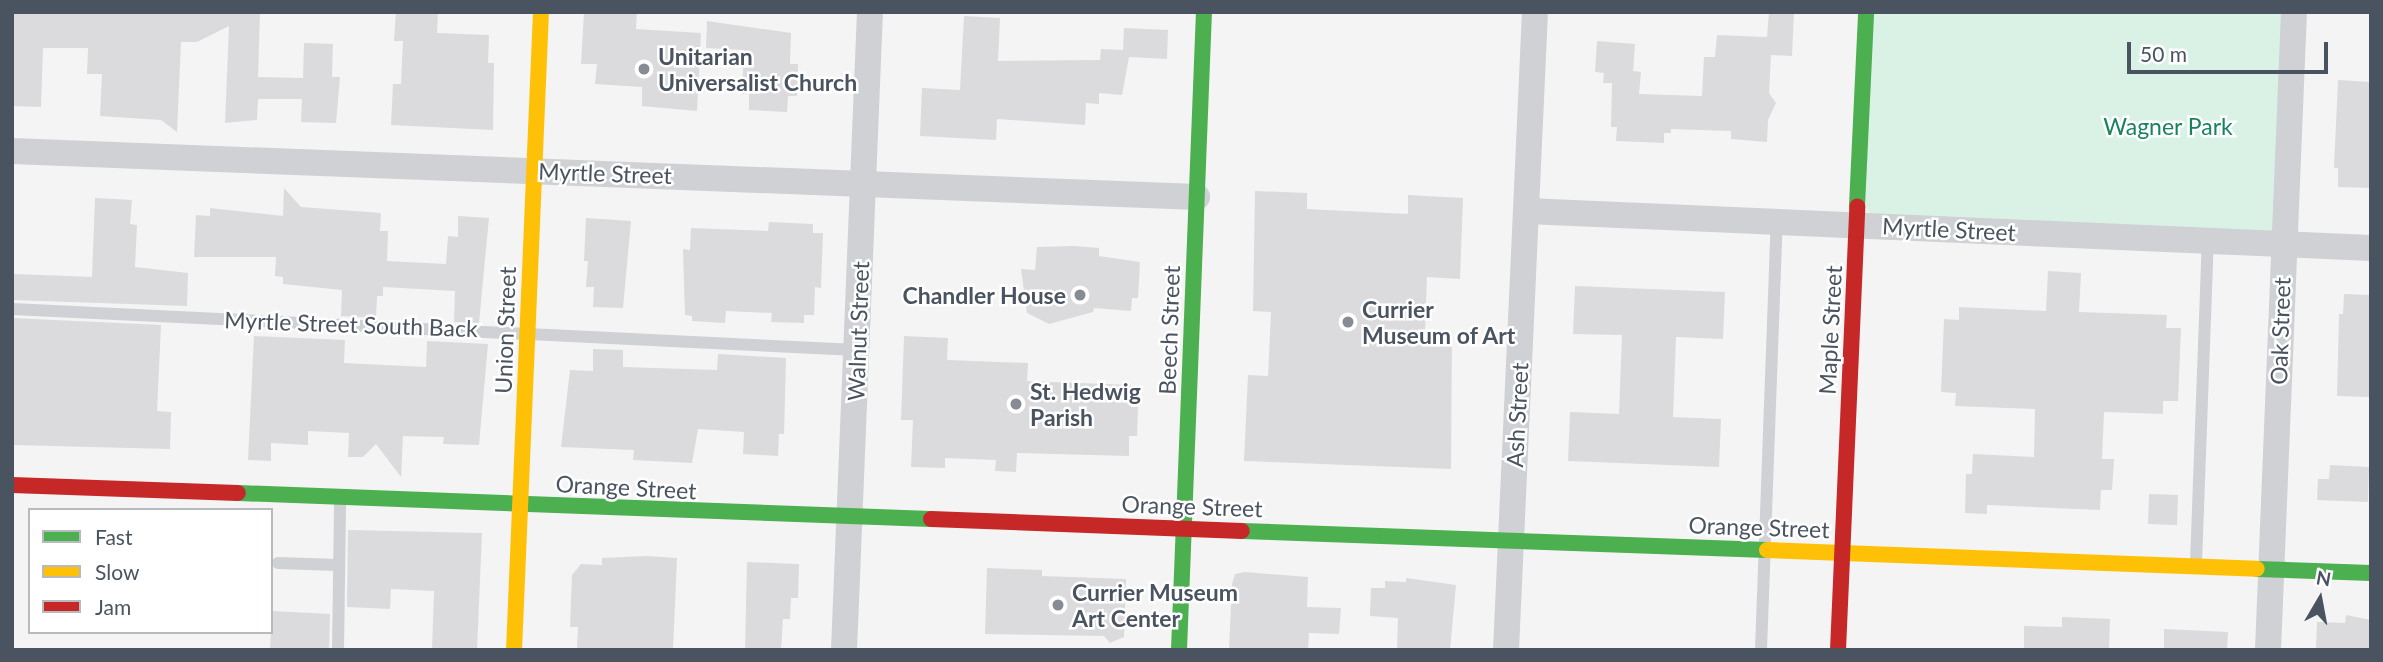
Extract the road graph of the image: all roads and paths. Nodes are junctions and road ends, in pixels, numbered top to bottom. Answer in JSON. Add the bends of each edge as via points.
{"nodes":[{"id":1,"x":541,"y":12,"type":"edge"},
{"id":2,"x":870,"y":12,"type":"edge"},
{"id":3,"x":1204,"y":12,"type":"edge"},
{"id":4,"x":1535,"y":12,"type":"edge"},
{"id":5,"x":1866,"y":12,"type":"edge"},
{"id":6,"x":2294,"y":12,"type":"edge"},
{"id":7,"x":12,"y":151,"type":"edge"},
{"id":8,"x":535,"y":171,"type":"junction"},
{"id":9,"x":864,"y":182,"type":"junction"},
{"id":10,"x":1197,"y":197,"type":"junction"},
{"id":11,"x":1527,"y":211,"type":"junction"},
{"id":12,"x":1777,"y":222,"type":"junction"},
{"id":13,"x":1858,"y":225,"type":"junction"},
{"id":14,"x":2208,"y":242,"type":"junction"},
{"id":15,"x":2284,"y":245,"type":"junction"},
{"id":16,"x":2371,"y":248,"type":"edge"},
{"id":17,"x":12,"y":309,"type":"edge"},
{"id":18,"x":528,"y":331,"type":"junction"},
{"id":19,"x":857,"y":350,"type":"junction"},
{"id":20,"x":12,"y":485,"type":"edge"},
{"id":21,"x":341,"y":498,"type":"junction"},
{"id":22,"x":521,"y":505,"type":"junction"},
{"id":23,"x":849,"y":519,"type":"junction"},
{"id":24,"x":1184,"y":528,"type":"junction"},
{"id":25,"x":1510,"y":541,"type":"junction"},
{"id":26,"x":1766,"y":551,"type":"junction"},
{"id":27,"x":1842,"y":552,"type":"junction"},
{"id":28,"x":278,"y":563,"type":"dead end"},
{"id":29,"x":337,"y":565,"type":"junction"},
{"id":30,"x":2196,"y":567,"type":"junction"},
{"id":31,"x":2270,"y":569,"type":"junction"},
{"id":32,"x":2371,"y":573,"type":"edge"},
{"id":33,"x":338,"y":650,"type":"edge"},
{"id":34,"x":514,"y":650,"type":"edge"},
{"id":35,"x":844,"y":650,"type":"edge"},
{"id":36,"x":1179,"y":650,"type":"edge"},
{"id":37,"x":1506,"y":650,"type":"edge"},
{"id":38,"x":1761,"y":650,"type":"edge"},
{"id":39,"x":1838,"y":650,"type":"edge"},
{"id":40,"x":2267,"y":650,"type":"edge"}],
"edges":[{"from":1,"to":8,"type":"street","name":"Union Street"},
{"from":2,"to":9,"type":"street","name":"Walnut Street"},
{"from":3,"to":10,"type":"street","name":"Beech Street"},
{"from":4,"to":11,"type":"street","name":"Ash Street"},
{"from":5,"to":13,"type":"street","name":"Maple Street"},
{"from":6,"to":15,"type":"street","name":"Oak Street"},
{"from":7,"to":8,"type":"street","name":"Myrtle Street"},
{"from":8,"to":9,"type":"street","name":"Myrtle Street"},
{"from":8,"to":18,"type":"street","name":"Union Street"},
{"from":9,"to":10,"type":"street","name":"Myrtle Street"},
{"from":9,"to":19,"type":"street","name":"Walnut Street"},
{"from":10,"to":24,"type":"street","name":"Beech Street"},
{"from":11,"to":12,"type":"street","name":"Myrtle Street"},
{"from":11,"to":25,"type":"street","name":"Ash Street"},
{"from":12,"to":13,"type":"street","name":"Myrtle Street"},
{"from":12,"to":26,"type":"lane"},
{"from":13,"to":14,"type":"street","name":"Myrtle Street"},
{"from":13,"to":27,"type":"street","name":"Maple Street"},
{"from":14,"to":15,"type":"street","name":"Myrtle Street"},
{"from":14,"to":30,"type":"lane"},
{"from":15,"to":16,"type":"street","name":"Myrtle Street"},
{"from":15,"to":31,"type":"street","name":"Oak Street"},
{"from":17,"to":18,"type":"lane","name":"Myrtle Street South Back"},
{"from":18,"to":19,"type":"lane","name":"Myrtle Street South Back"},
{"from":18,"to":22,"type":"street","name":"Union Street"},
{"from":19,"to":23,"type":"street","name":"Walnut Street"},
{"from":20,"to":21,"type":"street","name":"Orange Street"},
{"from":21,"to":22,"type":"street","name":"Orange Street"},
{"from":21,"to":29,"type":"lane"},
{"from":22,"to":23,"type":"street","name":"Orange Street"},
{"from":22,"to":34,"type":"street","name":"Union Street"},
{"from":23,"to":24,"type":"street","name":"Orange Street"},
{"from":23,"to":35,"type":"street","name":"Walnut Street"},
{"from":24,"to":25,"type":"street","name":"Orange Street"},
{"from":24,"to":36,"type":"street","name":"Beech Street"},
{"from":25,"to":26,"type":"street","name":"Orange Street"},
{"from":25,"to":37,"type":"street","name":"Ash Street"},
{"from":26,"to":27,"type":"street","name":"Orange Street"},
{"from":26,"to":38,"type":"lane"},
{"from":27,"to":30,"type":"street","name":"Orange Street"},
{"from":27,"to":39,"type":"street","name":"Maple Street"},
{"from":28,"to":29,"type":"lane"},
{"from":29,"to":33,"type":"lane"},
{"from":30,"to":31,"type":"street","name":"Orange Street"},
{"from":31,"to":32,"type":"street","name":"Orange Street"},
{"from":31,"to":40,"type":"street","name":"Oak Street"}]}
